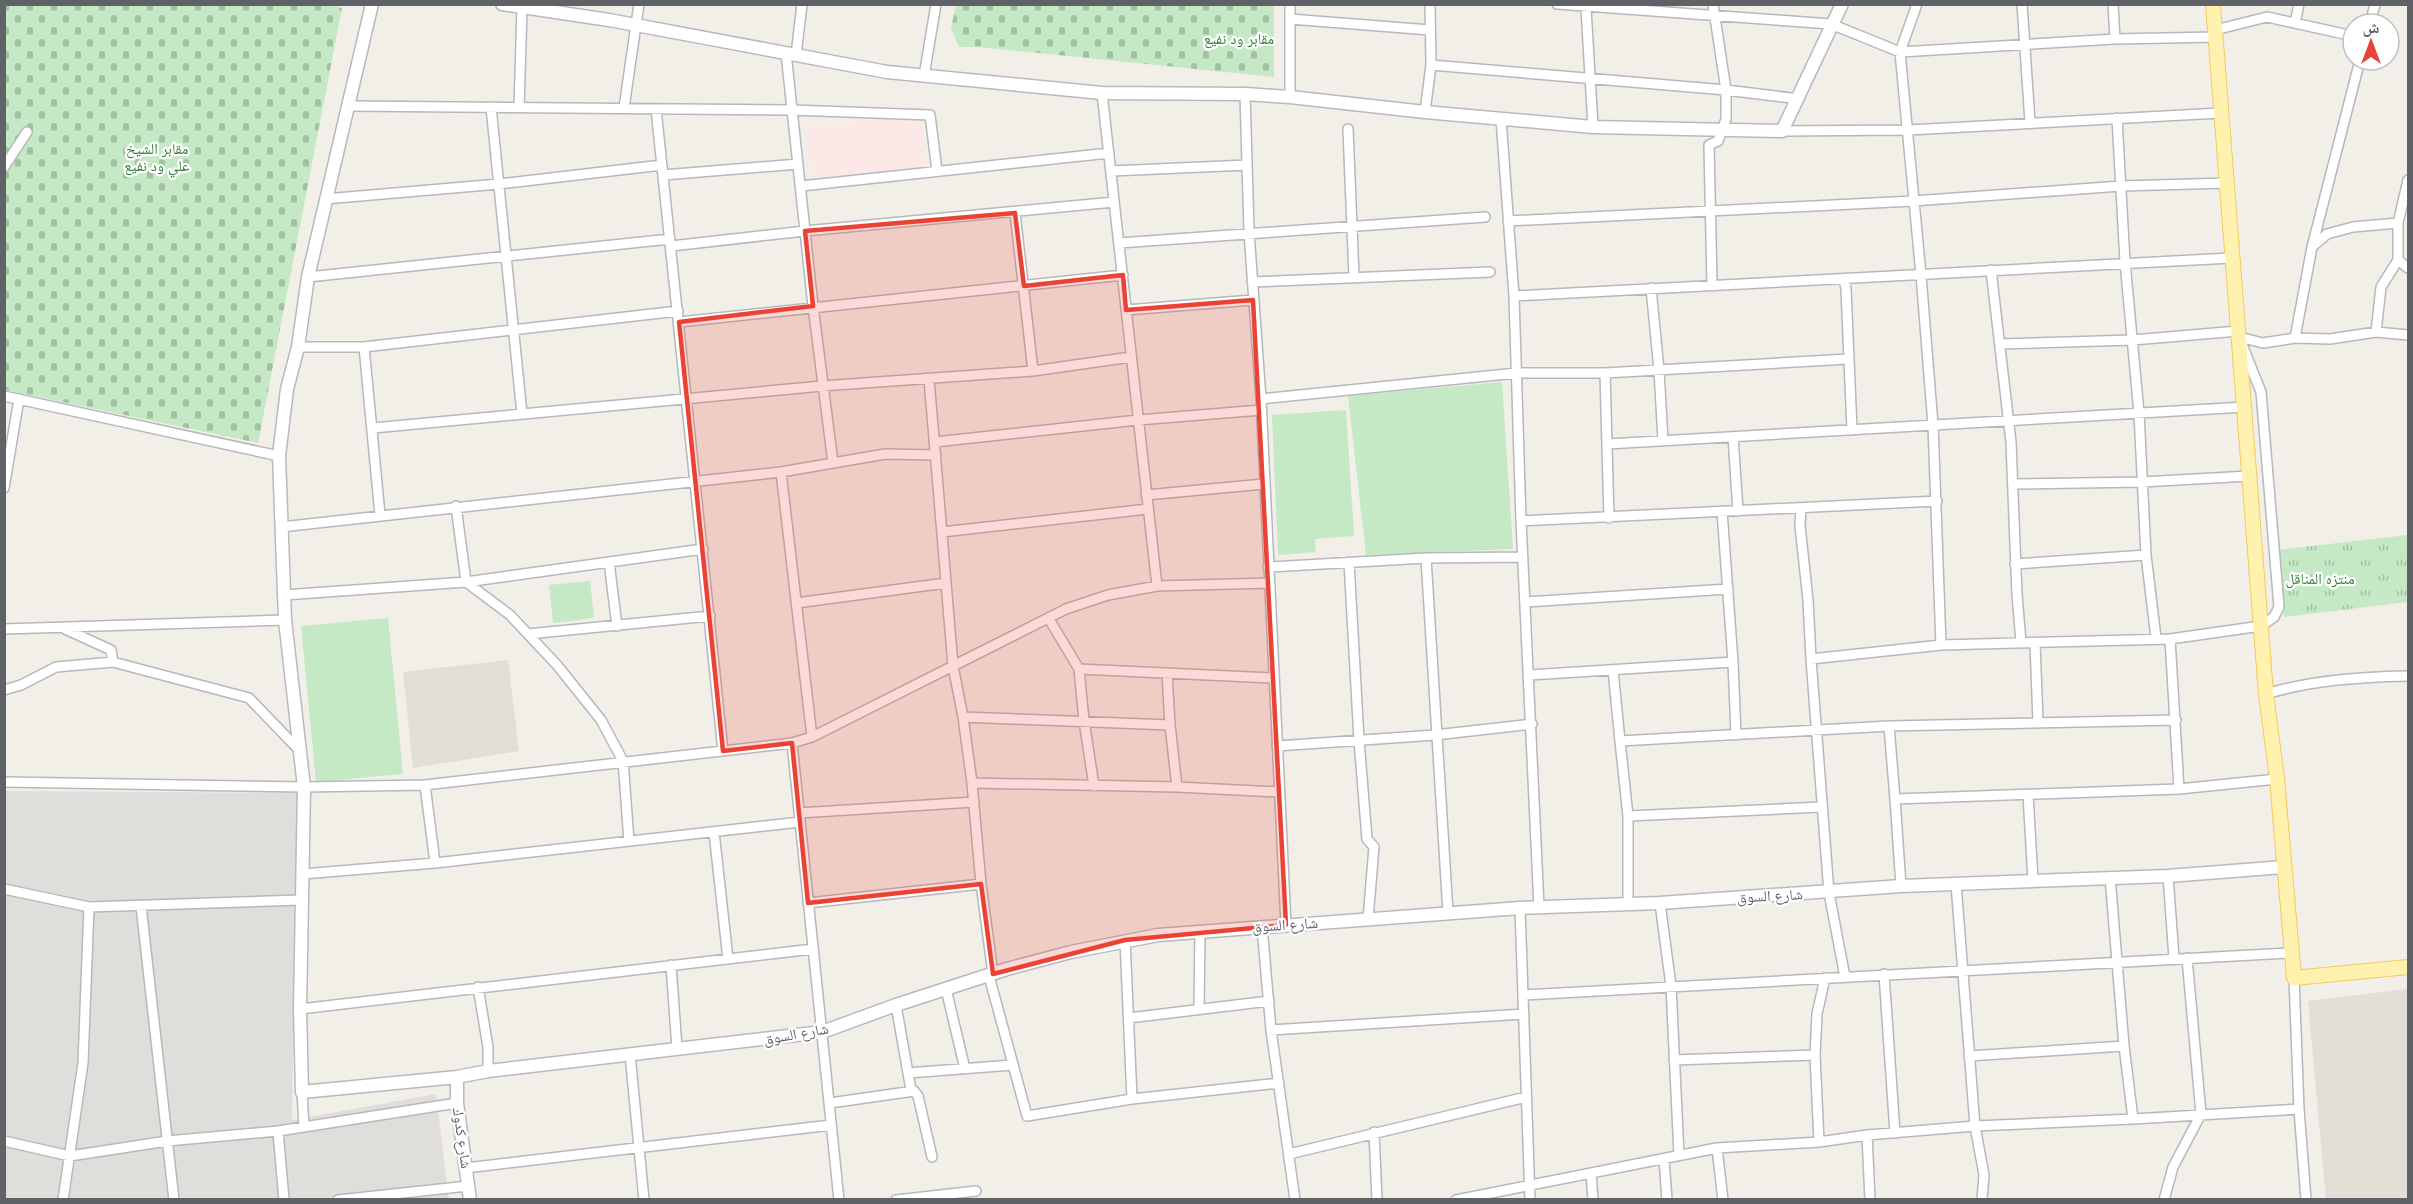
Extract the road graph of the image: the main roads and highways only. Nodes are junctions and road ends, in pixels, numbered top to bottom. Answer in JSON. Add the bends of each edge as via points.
{"nodes":[{"id":1,"x":2213,"y":4,"type":"edge"},
{"id":2,"x":2409,"y":967,"type":"edge"}],
"edges":[{"from":1,"to":2,"type":"main road","via":[[2266,694],[2294,978]]}]}
